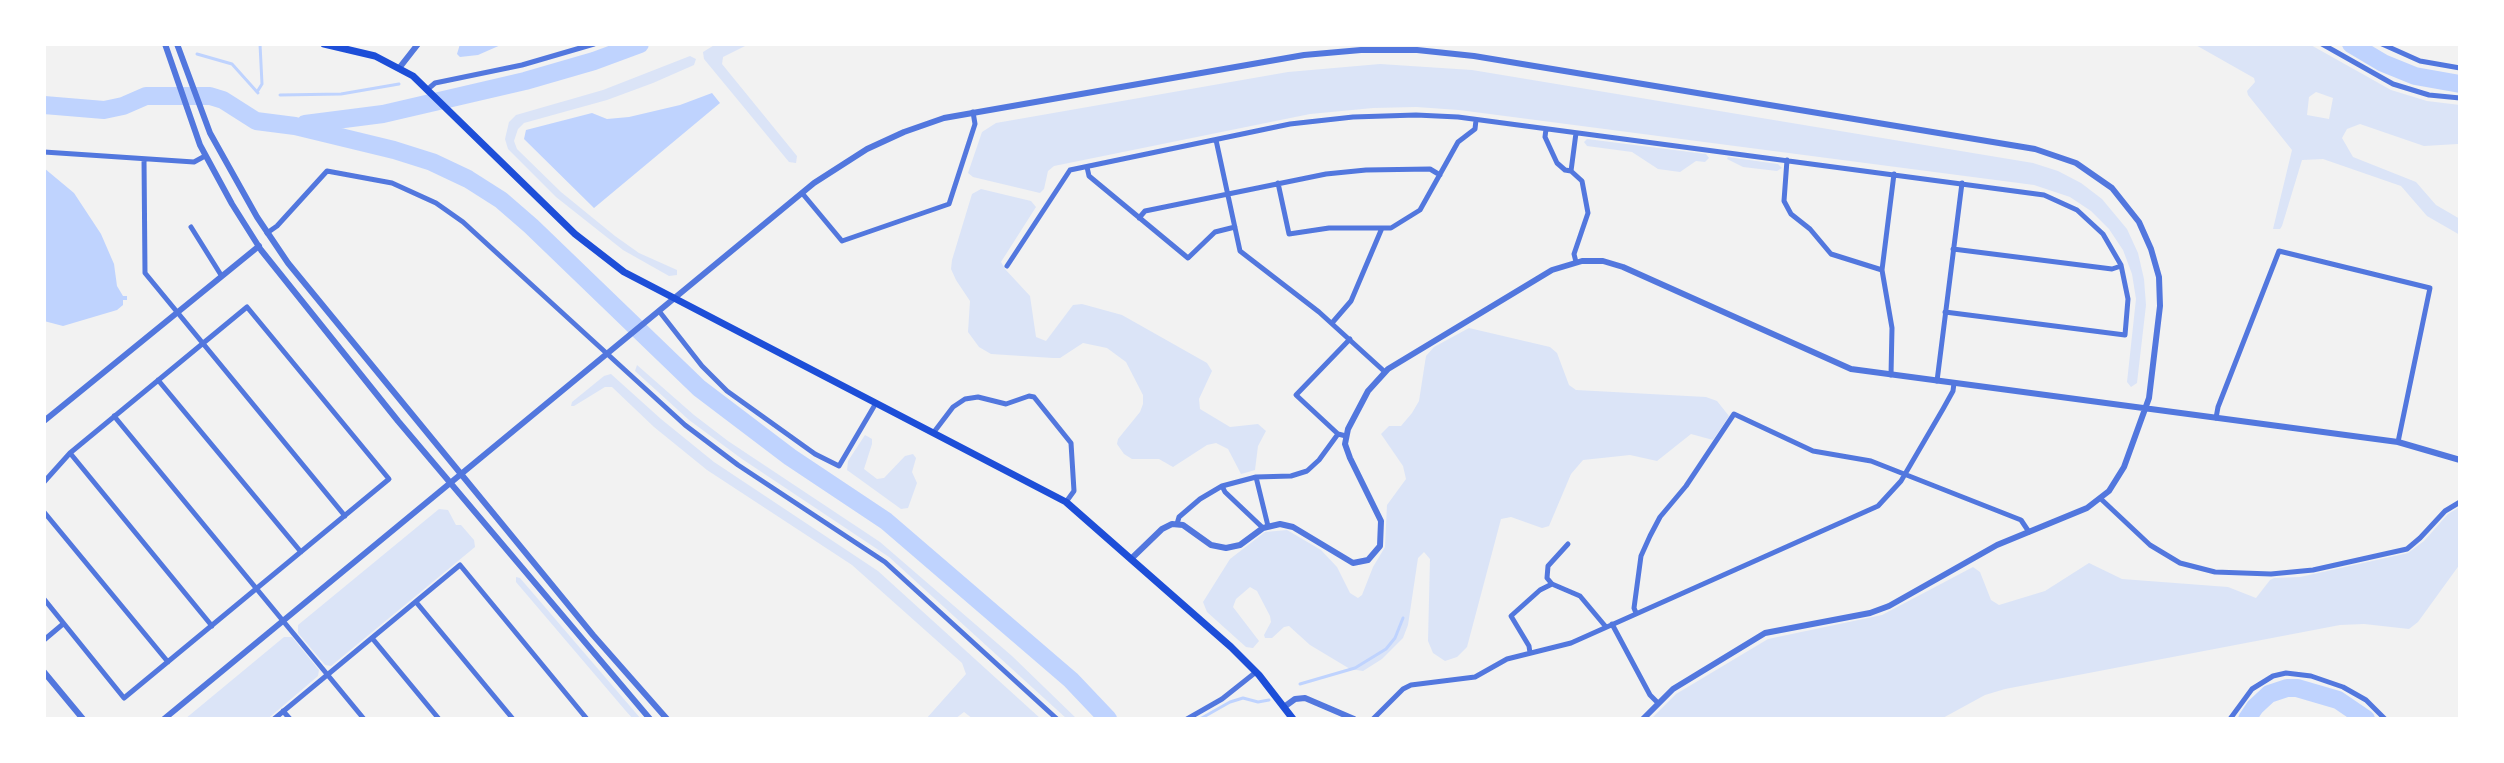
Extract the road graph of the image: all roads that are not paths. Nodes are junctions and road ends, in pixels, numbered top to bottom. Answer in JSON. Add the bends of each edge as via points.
{"nodes":[{"id":1,"x":165,"y":44,"type":"edge"},
{"id":2,"x":177,"y":44,"type":"edge"},
{"id":3,"x":324,"y":44,"type":"edge"},
{"id":4,"x":418,"y":44,"type":"edge"},
{"id":5,"x":594,"y":44,"type":"edge"},
{"id":6,"x":2322,"y":44,"type":"edge"},
{"id":7,"x":2382,"y":44,"type":"edge"},
{"id":8,"x":364,"y":49,"type":"edge"},
{"id":9,"x":400,"y":67,"type":"junction"},
{"id":10,"x":2460,"y":68,"type":"edge"},
{"id":11,"x":429,"y":90,"type":"junction"},
{"id":12,"x":2460,"y":98,"type":"edge"},
{"id":13,"x":973,"y":112,"type":"junction"},
{"id":14,"x":1476,"y":120,"type":"junction"},
{"id":15,"x":1546,"y":129,"type":"junction"},
{"id":16,"x":1576,"y":133,"type":"junction"},
{"id":17,"x":1216,"y":140,"type":"junction"},
{"id":18,"x":44,"y":152,"type":"edge"},
{"id":19,"x":205,"y":156,"type":"junction"},
{"id":20,"x":144,"y":159,"type":"junction"},
{"id":21,"x":1787,"y":160,"type":"junction"},
{"id":22,"x":1087,"y":167,"type":"junction"},
{"id":23,"x":1571,"y":171,"type":"junction"},
{"id":24,"x":1894,"y":174,"type":"junction"},
{"id":25,"x":1440,"y":175,"type":"junction"},
{"id":26,"x":1278,"y":183,"type":"junction"},
{"id":27,"x":1962,"y":183,"type":"junction"},
{"id":28,"x":802,"y":193,"type":"junction"},
{"id":29,"x":1228,"y":194,"type":"junction"},
{"id":30,"x":1139,"y":218,"type":"junction"},
{"id":31,"x":191,"y":227,"type":"dead end"},
{"id":32,"x":1235,"y":227,"type":"junction"},
{"id":33,"x":1382,"y":228,"type":"junction"},
{"id":34,"x":267,"y":233,"type":"junction"},
{"id":35,"x":259,"y":246,"type":"junction"},
{"id":36,"x":1953,"y":249,"type":"junction"},
{"id":37,"x":1576,"y":262,"type":"junction"},
{"id":38,"x":1007,"y":266,"type":"dead end"},
{"id":39,"x":2121,"y":266,"type":"junction"},
{"id":40,"x":1882,"y":270,"type":"junction"},
{"id":41,"x":221,"y":275,"type":"junction"},
{"id":42,"x":673,"y":299,"type":"junction"},
{"id":43,"x":659,"y":311,"type":"junction"},
{"id":44,"x":176,"y":312,"type":"junction"},
{"id":45,"x":1945,"y":312,"type":"junction"},
{"id":46,"x":1332,"y":323,"type":"junction"},
{"id":47,"x":1350,"y":339,"type":"junction"},
{"id":48,"x":202,"y":343,"type":"junction"},
{"id":49,"x":607,"y":353,"type":"junction"},
{"id":50,"x":1385,"y":372,"type":"junction"},
{"id":51,"x":1891,"y":375,"type":"junction"},
{"id":52,"x":158,"y":380,"type":"junction"},
{"id":53,"x":1937,"y":381,"type":"junction"},
{"id":54,"x":1954,"y":383,"type":"junction"},
{"id":55,"x":876,"y":403,"type":"junction"},
{"id":56,"x":2146,"y":408,"type":"junction"},
{"id":57,"x":114,"y":416,"type":"junction"},
{"id":58,"x":2216,"y":418,"type":"junction"},
{"id":59,"x":44,"y":421,"type":"edge"},
{"id":60,"x":934,"y":432,"type":"junction"},
{"id":61,"x":1338,"y":434,"type":"junction"},
{"id":62,"x":1346,"y":436,"type":"junction"},
{"id":63,"x":2398,"y":442,"type":"junction"},
{"id":64,"x":70,"y":453,"type":"junction"},
{"id":65,"x":2460,"y":460,"type":"edge"},
{"id":66,"x":462,"y":473,"type":"junction"},
{"id":67,"x":1905,"y":475,"type":"junction"},
{"id":68,"x":1256,"y":477,"type":"junction"},
{"id":69,"x":44,"y":482,"type":"edge"},
{"id":70,"x":450,"y":483,"type":"junction"},
{"id":71,"x":1222,"y":486,"type":"junction"},
{"id":72,"x":2101,"y":499,"type":"junction"},
{"id":73,"x":1066,"y":502,"type":"junction"},
{"id":74,"x":2460,"y":502,"type":"edge"},
{"id":75,"x":44,"y":512,"type":"edge"},
{"id":76,"x":345,"y":516,"type":"junction"},
{"id":77,"x":1177,"y":524,"type":"junction"},
{"id":78,"x":1266,"y":527,"type":"junction"},
{"id":79,"x":2029,"y":532,"type":"junction"},
{"id":80,"x":1568,"y":544,"type":"dead end"},
{"id":81,"x":301,"y":552,"type":"junction"},
{"id":82,"x":1132,"y":558,"type":"junction"},
{"id":83,"x":1552,"y":584,"type":"junction"},
{"id":84,"x":257,"y":589,"type":"junction"},
{"id":85,"x":44,"y":599,"type":"edge"},
{"id":86,"x":416,"y":602,"type":"junction"},
{"id":87,"x":1636,"y":613,"type":"junction"},
{"id":88,"x":283,"y":621,"type":"junction"},
{"id":89,"x":63,"y":624,"type":"junction"},
{"id":90,"x":212,"y":626,"type":"junction"},
{"id":91,"x":1609,"y":626,"type":"junction"},
{"id":92,"x":372,"y":638,"type":"junction"},
{"id":93,"x":44,"y":640,"type":"edge"},
{"id":94,"x":1530,"y":653,"type":"junction"},
{"id":95,"x":168,"y":662,"type":"junction"},
{"id":96,"x":44,"y":672,"type":"edge"},
{"id":97,"x":1256,"y":672,"type":"junction"},
{"id":98,"x":328,"y":675,"type":"junction"},
{"id":99,"x":1657,"y":702,"type":"junction"},
{"id":100,"x":1284,"y":707,"type":"junction"},
{"id":101,"x":283,"y":711,"type":"junction"},
{"id":102,"x":83,"y":719,"type":"edge"},
{"id":103,"x":164,"y":719,"type":"edge"},
{"id":104,"x":274,"y":719,"type":"edge"},
{"id":105,"x":290,"y":719,"type":"edge"},
{"id":106,"x":364,"y":719,"type":"edge"},
{"id":107,"x":439,"y":719,"type":"edge"},
{"id":108,"x":513,"y":719,"type":"edge"},
{"id":109,"x":587,"y":719,"type":"edge"},
{"id":110,"x":650,"y":719,"type":"edge"},
{"id":111,"x":667,"y":719,"type":"edge"},
{"id":112,"x":1057,"y":719,"type":"edge"},
{"id":113,"x":1187,"y":719,"type":"edge"},
{"id":114,"x":1293,"y":719,"type":"edge"},
{"id":115,"x":1354,"y":719,"type":"edge"},
{"id":116,"x":1373,"y":719,"type":"edge"},
{"id":117,"x":1643,"y":719,"type":"edge"},
{"id":118,"x":2230,"y":719,"type":"edge"},
{"id":119,"x":2385,"y":719,"type":"edge"}],
"edges":[{"from":1,"to":19,"type":"street"},
{"from":2,"to":34,"type":"street","via":[[217,146]]},
{"from":3,"to":8,"type":"main road"},
{"from":4,"to":9,"type":"street"},
{"from":5,"to":11,"type":"street","via":[[435,83]]},
{"from":6,"to":12,"type":"street","via":[[2393,84]]},
{"from":7,"to":10,"type":"street","via":[[2420,61]]},
{"from":8,"to":9,"type":"main road"},
{"from":9,"to":11,"type":"main road"},
{"from":11,"to":42,"type":"main road","via":[[591,247]]},
{"from":13,"to":28,"type":"street","via":[[885,140]]},
{"from":13,"to":28,"type":"street","via":[[975,124],[949,204],[842,241]]},
{"from":13,"to":56,"type":"street","via":[[1304,55],[1408,50],[1474,56],[2049,153],[2076,163],[2112,188],[2131,210],[2151,249],[2160,306]]},
{"from":14,"to":15,"type":"street"},
{"from":14,"to":17,"type":"street","via":[[1353,117]]},
{"from":14,"to":25,"type":"street","via":[[1475,129],[1458,142]]},
{"from":15,"to":16,"type":"street"},
{"from":15,"to":23,"type":"street","via":[[1557,163]]},
{"from":16,"to":21,"type":"street"},
{"from":16,"to":23,"type":"street"},
{"from":17,"to":22,"type":"street"},
{"from":17,"to":29,"type":"street"},
{"from":18,"to":20,"type":"street"},
{"from":19,"to":20,"type":"street","via":[[194,162]]},
{"from":19,"to":35,"type":"street"},
{"from":20,"to":44,"type":"street","via":[[145,273]]},
{"from":21,"to":24,"type":"street"},
{"from":21,"to":40,"type":"street","via":[[1784,201],[1791,214],[1831,254]]},
{"from":22,"to":30,"type":"street","via":[[1089,176]]},
{"from":22,"to":38,"type":"street","via":[[1070,170]]},
{"from":23,"to":37,"type":"street","via":[[1582,181],[1588,213]]},
{"from":24,"to":27,"type":"street"},
{"from":24,"to":40,"type":"street"},
{"from":25,"to":26,"type":"street","via":[[1430,169],[1366,170]]},
{"from":25,"to":33,"type":"street","via":[[1420,210]]},
{"from":26,"to":29,"type":"street"},
{"from":26,"to":33,"type":"street","via":[[1289,234]]},
{"from":27,"to":36,"type":"street"},
{"from":27,"to":39,"type":"street","via":[[2033,193],[2067,204],[2103,234]]},
{"from":28,"to":42,"type":"street"},
{"from":29,"to":30,"type":"street","via":[[1145,211]]},
{"from":29,"to":32,"type":"street"},
{"from":30,"to":32,"type":"street","via":[[1188,258],[1215,232]]},
{"from":31,"to":41,"type":"street"},
{"from":32,"to":46,"type":"street","via":[[1240,251]]},
{"from":33,"to":46,"type":"street","via":[[1351,301]]},
{"from":34,"to":49,"type":"street","via":[[327,171],[392,183],[463,222]]},
{"from":34,"to":66,"type":"street"},
{"from":35,"to":41,"type":"street"},
{"from":35,"to":70,"type":"street"},
{"from":36,"to":39,"type":"street"},
{"from":36,"to":45,"type":"street"},
{"from":37,"to":50,"type":"street","via":[[1552,270]]},
{"from":37,"to":51,"type":"street","via":[[1613,264],[1842,366]]},
{"from":39,"to":45,"type":"street","via":[[2128,299],[2125,335]]},
{"from":40,"to":51,"type":"street","via":[[1892,328]]},
{"from":41,"to":44,"type":"street"},
{"from":42,"to":43,"type":"street"},
{"from":42,"to":55,"type":"main road"},
{"from":43,"to":49,"type":"street"},
{"from":43,"to":55,"type":"street","via":[[727,391],[839,466]]},
{"from":44,"to":48,"type":"street"},
{"from":44,"to":59,"type":"street"},
{"from":45,"to":53,"type":"street"},
{"from":46,"to":47,"type":"street"},
{"from":47,"to":50,"type":"street"},
{"from":47,"to":61,"type":"street","via":[[1296,395]]},
{"from":48,"to":52,"type":"street"},
{"from":48,"to":76,"type":"street"},
{"from":48,"to":76,"type":"street","via":[[247,307],[389,479]]},
{"from":49,"to":66,"type":"street"},
{"from":49,"to":112,"type":"street","via":[[702,439],[885,562]]},
{"from":50,"to":62,"type":"street","via":[[1368,391]]},
{"from":51,"to":53,"type":"street"},
{"from":52,"to":57,"type":"street"},
{"from":52,"to":81,"type":"street"},
{"from":53,"to":54,"type":"street"},
{"from":54,"to":56,"type":"street"},
{"from":54,"to":67,"type":"street"},
{"from":55,"to":60,"type":"main road"},
{"from":56,"to":58,"type":"street"},
{"from":56,"to":72,"type":"street","via":[[2120,476]]},
{"from":57,"to":64,"type":"street"},
{"from":57,"to":84,"type":"street"},
{"from":58,"to":63,"type":"street"},
{"from":58,"to":63,"type":"street","via":[[2279,251],[2430,288]]},
{"from":60,"to":73,"type":"main road"},
{"from":60,"to":73,"type":"street","via":[[965,399],[1006,404],[1034,397],[1071,443],[1074,491]]},
{"from":61,"to":62,"type":"street"},
{"from":61,"to":68,"type":"street","via":[[1307,471]]},
{"from":62,"to":78,"type":"street","via":[[1347,451],[1380,515],[1381,541],[1375,554],[1364,563],[1353,563],[1289,525]]},
{"from":63,"to":65,"type":"street"},
{"from":64,"to":69,"type":"street"},
{"from":64,"to":90,"type":"street"},
{"from":66,"to":70,"type":"street"},
{"from":66,"to":111,"type":"street"},
{"from":67,"to":79,"type":"street","via":[[2021,520]]},
{"from":67,"to":87,"type":"street","via":[[1887,499],[1868,512]]},
{"from":67,"to":87,"type":"street","via":[[1859,458],[1813,451],[1734,414],[1650,536],[1641,556]]},
{"from":68,"to":71,"type":"street"},
{"from":68,"to":78,"type":"street"},
{"from":70,"to":88,"type":"street"},
{"from":70,"to":110,"type":"street"},
{"from":71,"to":77,"type":"street","via":[[1200,499]]},
{"from":71,"to":78,"type":"street"},
{"from":72,"to":74,"type":"street","via":[[2150,545],[2180,563],[2215,572],[2271,574],[2407,549]]},
{"from":72,"to":79,"type":"street"},
{"from":73,"to":82,"type":"main road"},
{"from":75,"to":95,"type":"street"},
{"from":76,"to":81,"type":"street"},
{"from":77,"to":78,"type":"street","via":[[1226,548]]},
{"from":77,"to":82,"type":"street","via":[[1166,526]]},
{"from":79,"to":99,"type":"street","via":[[1880,610],[1765,633]]},
{"from":80,"to":83,"type":"street","via":[[1546,570]]},
{"from":81,"to":84,"type":"street"},
{"from":82,"to":97,"type":"main road"},
{"from":83,"to":91,"type":"street","via":[[1580,596]]},
{"from":83,"to":94,"type":"street","via":[[1511,616]]},
{"from":84,"to":88,"type":"street"},
{"from":84,"to":90,"type":"street"},
{"from":85,"to":89,"type":"street"},
{"from":86,"to":92,"type":"street"},
{"from":86,"to":108,"type":"street"},
{"from":86,"to":109,"type":"street","via":[[460,565]]},
{"from":87,"to":91,"type":"street"},
{"from":88,"to":98,"type":"street"},
{"from":88,"to":103,"type":"street"},
{"from":89,"to":93,"type":"street"},
{"from":89,"to":95,"type":"street","via":[[124,698]]},
{"from":90,"to":95,"type":"street"},
{"from":91,"to":94,"type":"street"},
{"from":91,"to":99,"type":"street"},
{"from":92,"to":98,"type":"street"},
{"from":92,"to":107,"type":"street"},
{"from":94,"to":116,"type":"street","via":[[1475,677],[1411,685]]},
{"from":96,"to":102,"type":"street"},
{"from":97,"to":100,"type":"main road"},
{"from":97,"to":113,"type":"street"},
{"from":98,"to":101,"type":"street"},
{"from":98,"to":106,"type":"street"},
{"from":99,"to":117,"type":"street"},
{"from":100,"to":114,"type":"main road"},
{"from":100,"to":115,"type":"street","via":[[1305,698]]},
{"from":101,"to":104,"type":"street"},
{"from":101,"to":105,"type":"street"},
{"from":118,"to":119,"type":"street","via":[[2252,689],[2286,673],[2343,687]]}]}
